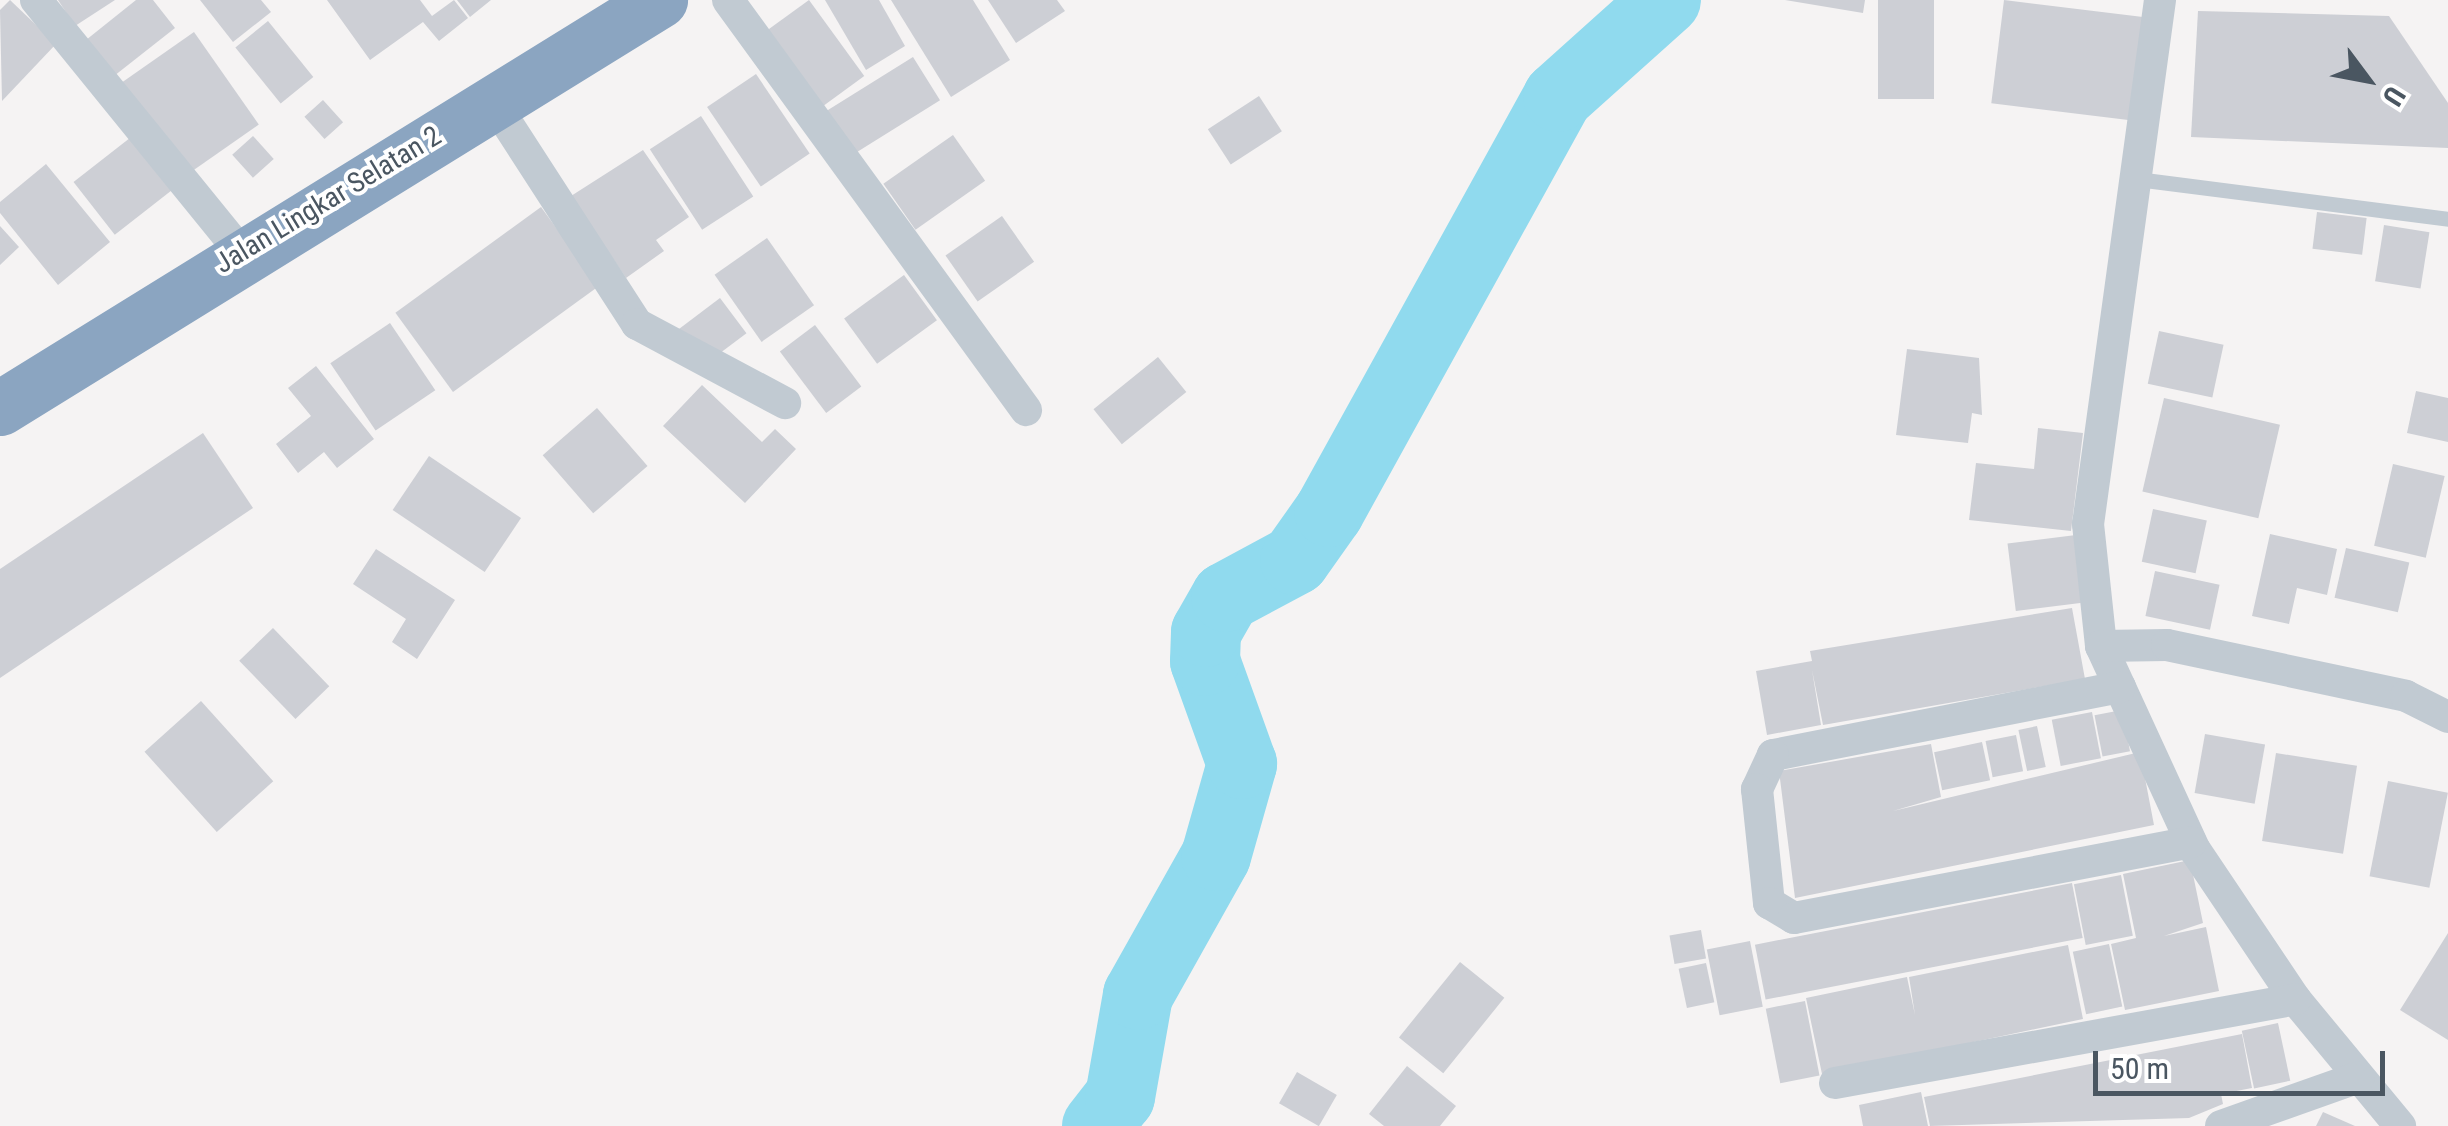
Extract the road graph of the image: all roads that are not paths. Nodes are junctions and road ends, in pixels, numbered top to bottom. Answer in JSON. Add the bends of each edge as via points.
{"nodes":[{"id":1,"x":36,"y":0,"type":"edge"},
{"id":2,"x":660,"y":0,"type":"edge"},
{"id":3,"x":728,"y":0,"type":"edge"},
{"id":4,"x":2160,"y":0,"type":"edge"},
{"id":5,"x":492,"y":100,"type":"junction"},
{"id":6,"x":2137,"y":180,"type":"junction"},
{"id":7,"x":2448,"y":219,"type":"edge"},
{"id":8,"x":241,"y":252,"type":"junction"},
{"id":9,"x":785,"y":403,"type":"dead end"},
{"id":10,"x":0,"y":408,"type":"edge"},
{"id":11,"x":1026,"y":410,"type":"dead end"},
{"id":12,"x":2101,"y":646,"type":"junction"},
{"id":13,"x":2120,"y":687,"type":"junction"},
{"id":14,"x":2448,"y":717,"type":"edge"},
{"id":15,"x":2191,"y":842,"type":"junction"},
{"id":16,"x":2295,"y":999,"type":"junction"},
{"id":17,"x":2360,"y":1077,"type":"junction"},
{"id":18,"x":1834,"y":1083,"type":"dead end"},
{"id":19,"x":2221,"y":1126,"type":"edge"},
{"id":20,"x":2400,"y":1126,"type":"edge"}],
"edges":[{"from":1,"to":8,"type":"street"},
{"from":2,"to":5,"type":"highway","name":"Jalan Lingkar Selatan 2"},
{"from":3,"to":11,"type":"street"},
{"from":4,"to":6,"type":"street"},
{"from":5,"to":8,"type":"highway","name":"Jalan Lingkar Selatan 2"},
{"from":5,"to":9,"type":"street","via":[[637,324]]},
{"from":6,"to":7,"type":"lane"},
{"from":6,"to":12,"type":"street","via":[[2088,524]]},
{"from":8,"to":10,"type":"highway","name":"Jalan Lingkar Selatan 2"},
{"from":12,"to":13,"type":"street"},
{"from":12,"to":14,"type":"street","via":[[2185,649],[2406,696]]},
{"from":13,"to":15,"type":"street"},
{"from":13,"to":15,"type":"street","via":[[1773,755],[1756,789],[1769,903],[1794,918]]},
{"from":15,"to":16,"type":"street"},
{"from":16,"to":17,"type":"street"},
{"from":16,"to":18,"type":"street"},
{"from":17,"to":19,"type":"street"},
{"from":17,"to":20,"type":"street"}]}
